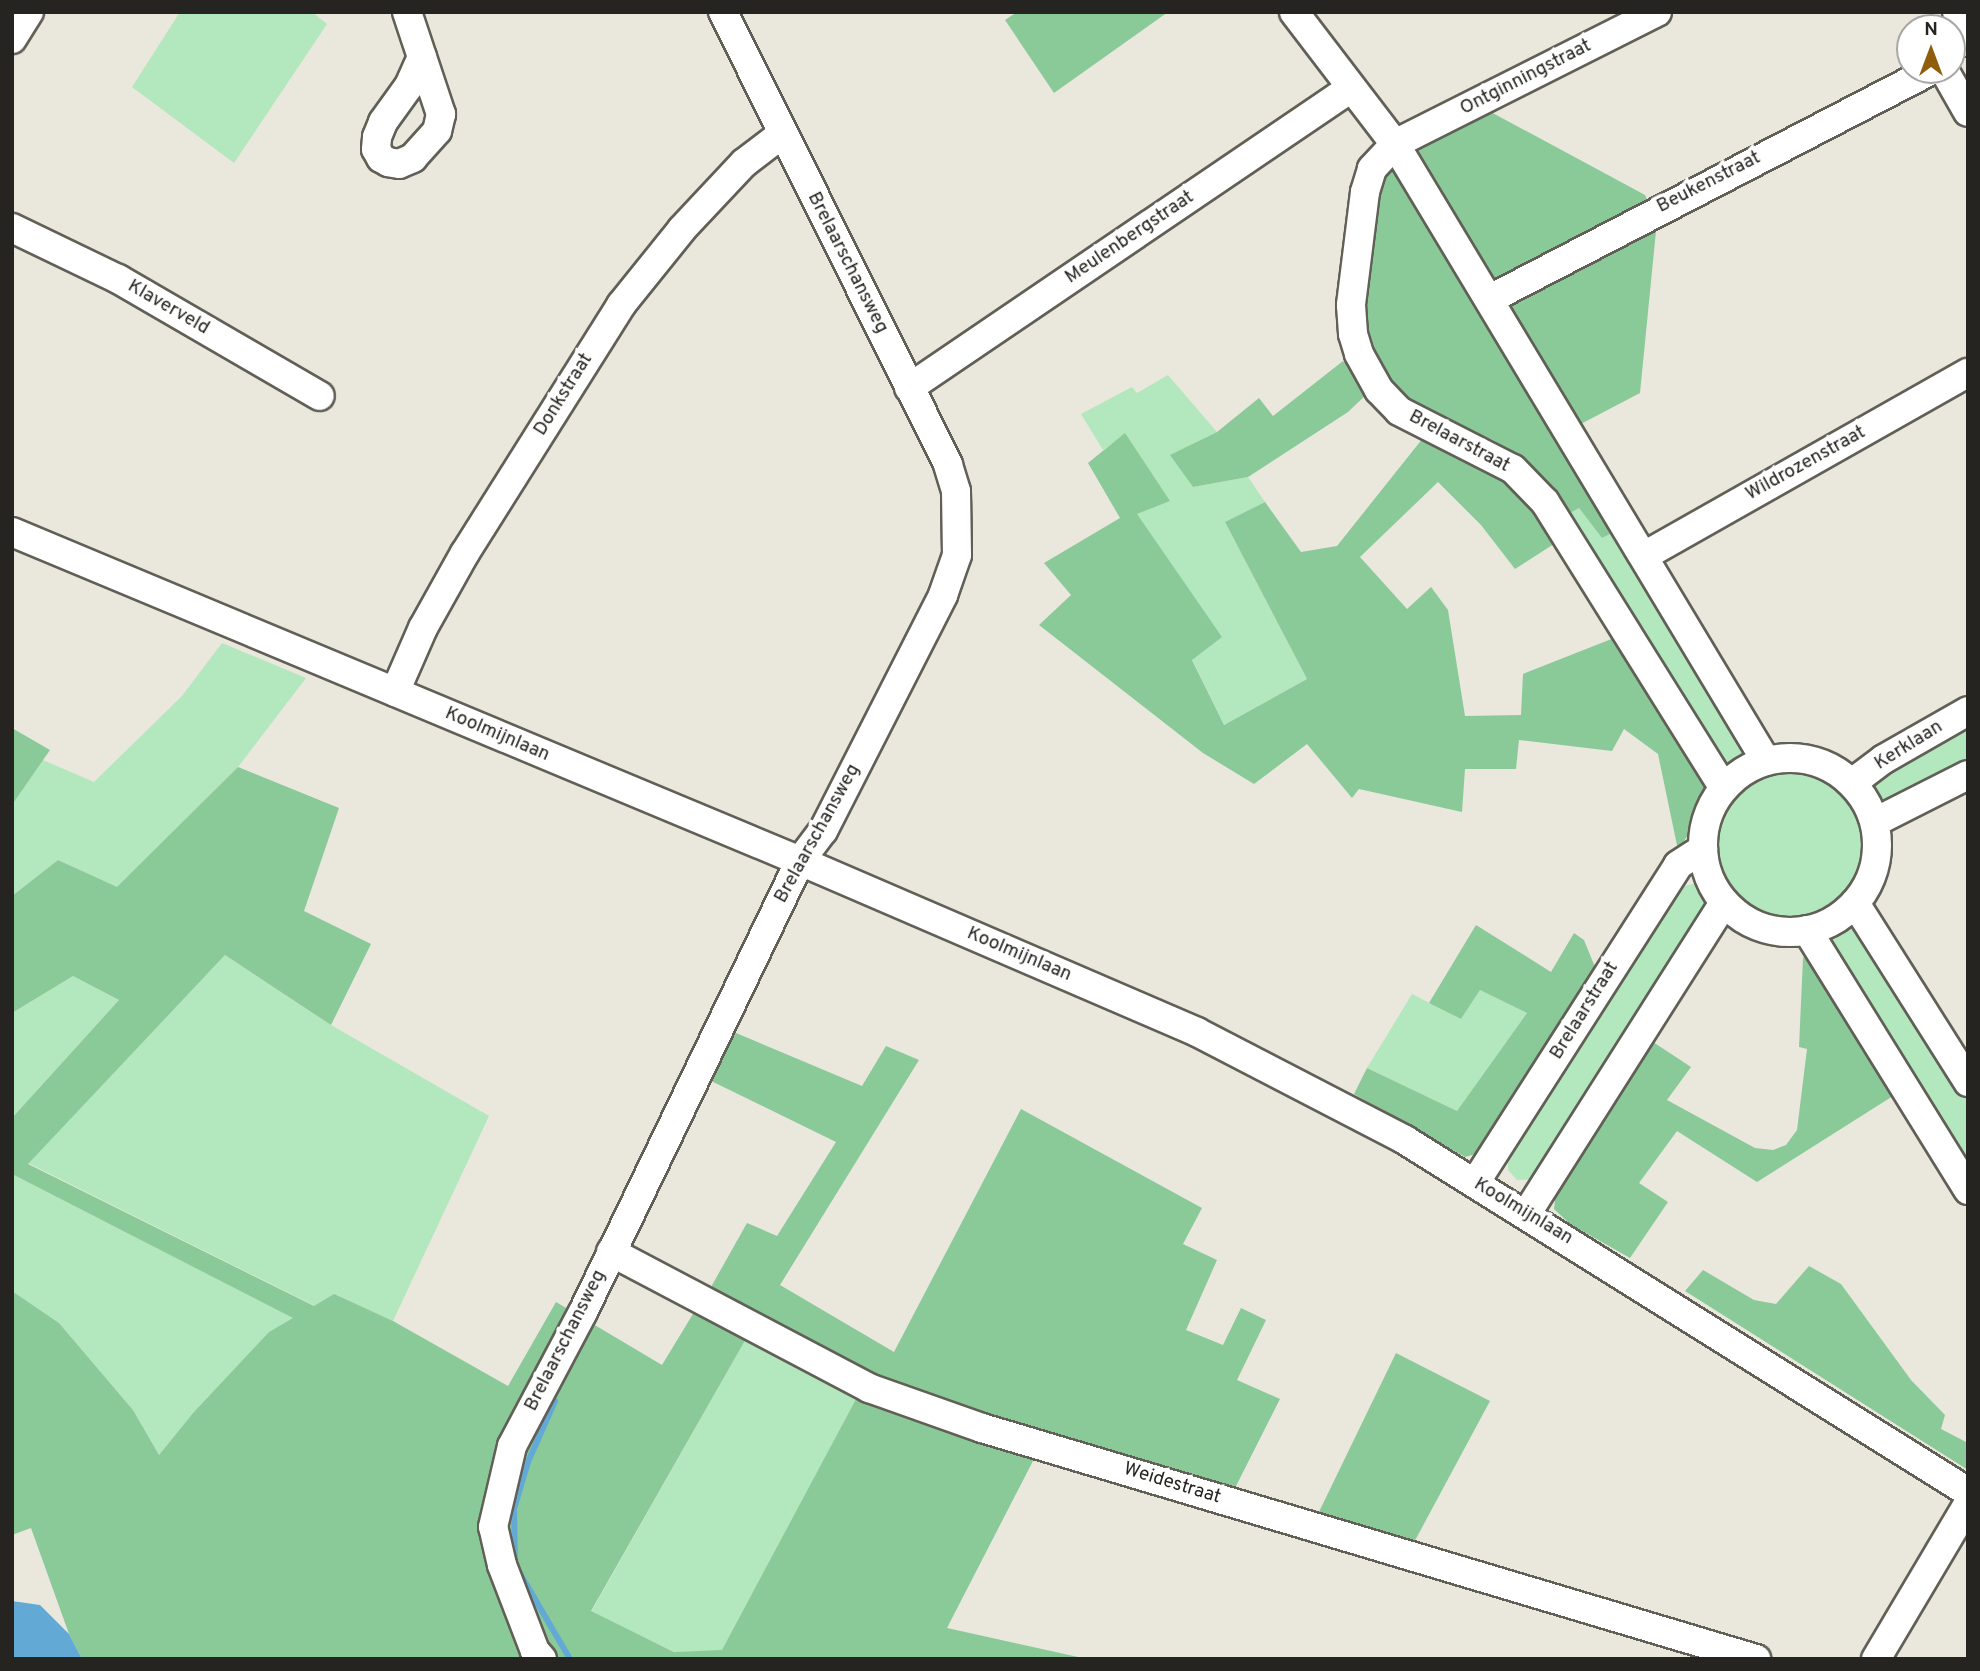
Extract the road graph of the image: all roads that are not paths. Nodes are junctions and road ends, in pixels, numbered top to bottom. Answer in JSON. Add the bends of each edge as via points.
{"nodes":[{"id":1,"x":29,"y":12,"type":"edge"},
{"id":2,"x":407,"y":12,"type":"edge"},
{"id":3,"x":723,"y":12,"type":"edge"},
{"id":4,"x":1294,"y":12,"type":"edge"},
{"id":5,"x":1657,"y":12,"type":"edge"},
{"id":6,"x":1957,"y":12,"type":"edge"},
{"id":7,"x":12,"y":39,"type":"edge"},
{"id":8,"x":1968,"y":43,"type":"edge"},
{"id":9,"x":422,"y":57,"type":"dead end"},
{"id":10,"x":1904,"y":84,"type":"edge"},
{"id":11,"x":1952,"y":84,"type":"edge"},
{"id":12,"x":1351,"y":88,"type":"junction"},
{"id":13,"x":1968,"y":112,"type":"edge"},
{"id":14,"x":782,"y":134,"type":"junction"},
{"id":15,"x":1395,"y":144,"type":"junction"},
{"id":16,"x":12,"y":229,"type":"edge"},
{"id":17,"x":1490,"y":299,"type":"junction"},
{"id":18,"x":1968,"y":373,"type":"edge"},
{"id":19,"x":909,"y":388,"type":"junction"},
{"id":20,"x":320,"y":396,"type":"dead end"},
{"id":21,"x":12,"y":532,"type":"edge"},
{"id":22,"x":1644,"y":556,"type":"junction"},
{"id":23,"x":395,"y":692,"type":"junction"},
{"id":24,"x":1968,"y":710,"type":"edge"},
{"id":25,"x":1766,"y":761,"type":"junction"},
{"id":26,"x":1968,"y":775,"type":"edge"},
{"id":27,"x":1853,"y":783,"type":"junction"},
{"id":28,"x":1724,"y":788,"type":"junction"},
{"id":29,"x":1875,"y":822,"type":"junction"},
{"id":30,"x":1703,"y":849,"type":"junction"},
{"id":31,"x":800,"y":861,"type":"junction"},
{"id":32,"x":1724,"y":902,"type":"junction"},
{"id":33,"x":1855,"y":903,"type":"junction"},
{"id":34,"x":1807,"y":930,"type":"junction"},
{"id":35,"x":1968,"y":1082,"type":"edge"},
{"id":36,"x":1475,"y":1183,"type":"junction"},
{"id":37,"x":1968,"y":1190,"type":"edge"},
{"id":38,"x":1527,"y":1213,"type":"junction"},
{"id":39,"x":611,"y":1252,"type":"junction"},
{"id":40,"x":1968,"y":1492,"type":"edge"},
{"id":41,"x":1968,"y":1504,"type":"edge"},
{"id":42,"x":542,"y":1659,"type":"edge"},
{"id":43,"x":1756,"y":1659,"type":"edge"},
{"id":44,"x":1877,"y":1659,"type":"edge"}],
"edges":[{"from":1,"to":7,"type":"street"},
{"from":2,"to":9,"type":"street"},
{"from":3,"to":14,"type":"street","name":"Brelaarschansweg"},
{"from":4,"to":12,"type":"street"},
{"from":5,"to":15,"type":"street","name":"Ontginningstraat"},
{"from":6,"to":8,"type":"street"},
{"from":10,"to":17,"type":"street","name":"Beukenstraat"},
{"from":11,"to":13,"type":"street"},
{"from":12,"to":15,"type":"street"},
{"from":12,"to":19,"type":"street","name":"Meulenbergstraat"},
{"from":14,"to":19,"type":"street","name":"Brelaarschansweg"},
{"from":14,"to":23,"type":"street","name":"Donkstraat","via":[[744,163],[682,229],[621,305],[465,552],[423,628]]},
{"from":15,"to":17,"type":"street"},
{"from":15,"to":28,"type":"street","name":"Brelaarstraat","via":[[1372,169],[1364,192],[1351,305],[1359,354],[1379,390],[1399,411],[1513,469],[1545,502]]},
{"from":16,"to":20,"type":"street","name":"Klaverveld","via":[[118,279]]},
{"from":17,"to":22,"type":"street"},
{"from":18,"to":22,"type":"street","name":"Wildrozenstraat"},
{"from":19,"to":31,"type":"street","name":"Brelaarschansweg","via":[[948,464],[956,491],[957,555],[943,595],[823,831]]},
{"from":21,"to":23,"type":"street","name":"Koolmijnlaan"},
{"from":22,"to":25,"type":"street"},
{"from":23,"to":31,"type":"street","name":"Koolmijnlaan"},
{"from":24,"to":27,"type":"street","name":"Kerklaan","via":[[1884,759]]},
{"from":25,"to":27,"type":"street","via":[[1795,757],[1823,764]]},
{"from":25,"to":28,"type":"street","via":[[1738,774]]},
{"from":26,"to":29,"type":"street"},
{"from":27,"to":29,"type":"street"},
{"from":28,"to":30,"type":"street","via":[[1704,827]]},
{"from":29,"to":33,"type":"street","via":[[1877,852],[1872,876]]},
{"from":30,"to":32,"type":"street","via":[[1707,873]]},
{"from":30,"to":36,"type":"street","name":"Brelaarstraat","via":[[1678,865]]},
{"from":31,"to":36,"type":"street","name":"Koolmijnlaan","via":[[1197,1032],[1405,1140]]},
{"from":31,"to":39,"type":"street","name":"Brelaarschansweg"},
{"from":32,"to":34,"type":"street","via":[[1762,927],[1784,932]]},
{"from":32,"to":38,"type":"street"},
{"from":33,"to":34,"type":"street","via":[[1837,918]]},
{"from":33,"to":35,"type":"street"},
{"from":34,"to":37,"type":"street"},
{"from":36,"to":38,"type":"street","name":"Koolmijnlaan"},
{"from":38,"to":40,"type":"street","name":"Koolmijnlaan"},
{"from":39,"to":42,"type":"street","name":"Brelaarschansweg","via":[[512,1446],[493,1527],[502,1565]]},
{"from":39,"to":43,"type":"street","name":"Weidestraat","via":[[869,1388],[982,1428]]},
{"from":41,"to":44,"type":"street"}]}
